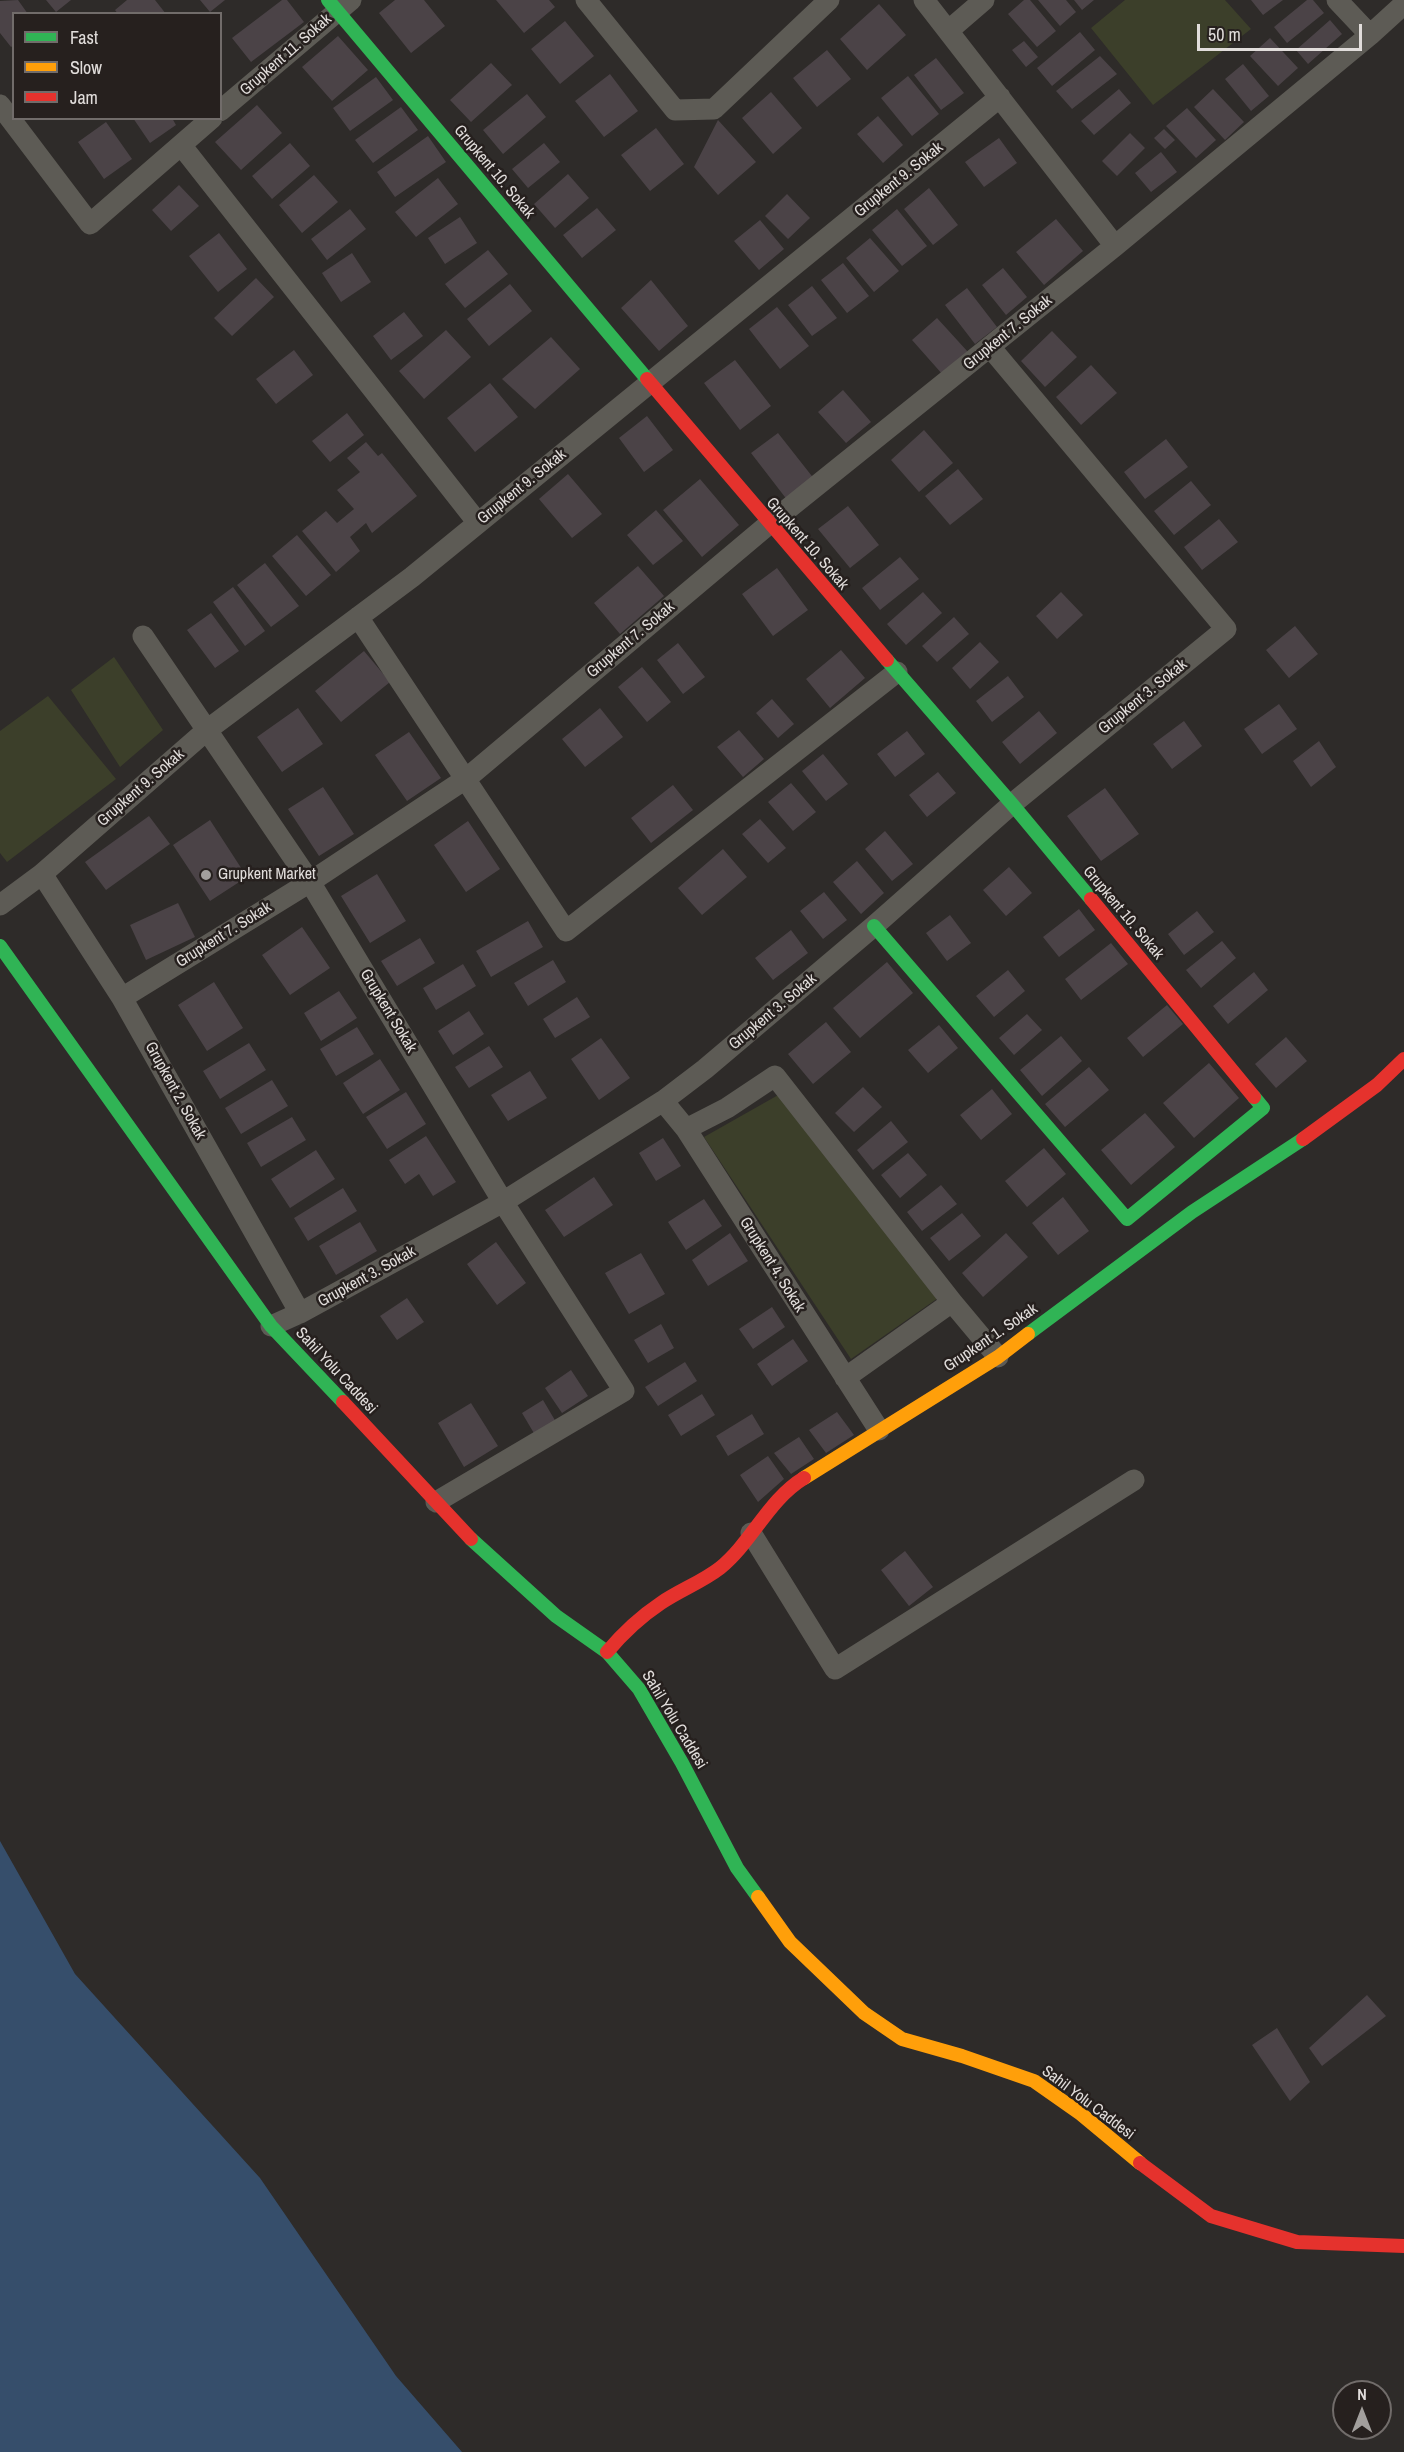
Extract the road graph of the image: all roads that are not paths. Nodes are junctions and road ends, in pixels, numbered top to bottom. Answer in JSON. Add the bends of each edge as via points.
{"nodes":[{"id":1,"x":586,"y":0,"type":"edge"},
{"id":2,"x":828,"y":0,"type":"edge"},
{"id":3,"x":924,"y":0,"type":"edge"},
{"id":4,"x":984,"y":0,"type":"edge"},
{"id":5,"x":1337,"y":0,"type":"edge"},
{"id":6,"x":339,"y":4,"type":"edge"},
{"id":7,"x":1404,"y":4,"type":"edge"},
{"id":8,"x":948,"y":31,"type":"junction"},
{"id":9,"x":1370,"y":35,"type":"junction"},
{"id":10,"x":1000,"y":97,"type":"junction"},
{"id":11,"x":0,"y":105,"type":"edge"},
{"id":12,"x":222,"y":109,"type":"edge"},
{"id":13,"x":210,"y":120,"type":"edge"},
{"id":14,"x":181,"y":145,"type":"junction"},
{"id":15,"x":1115,"y":246,"type":"junction"},
{"id":16,"x":990,"y":347,"type":"junction"},
{"id":17,"x":651,"y":384,"type":"junction"},
{"id":18,"x":478,"y":523,"type":"junction"},
{"id":19,"x":769,"y":524,"type":"junction"},
{"id":20,"x":358,"y":617,"type":"junction"},
{"id":21,"x":143,"y":636,"type":"dead end"},
{"id":22,"x":897,"y":672,"type":"junction"},
{"id":23,"x":207,"y":730,"type":"junction"},
{"id":24,"x":467,"y":778,"type":"junction"},
{"id":25,"x":1012,"y":804,"type":"junction"},
{"id":26,"x":42,"y":874,"type":"junction"},
{"id":27,"x":310,"y":882,"type":"junction"},
{"id":28,"x":0,"y":905,"type":"edge"},
{"id":29,"x":874,"y":926,"type":"junction"},
{"id":30,"x":0,"y":946,"type":"edge"},
{"id":31,"x":122,"y":998,"type":"junction"},
{"id":32,"x":1404,"y":1059,"type":"edge"},
{"id":33,"x":663,"y":1101,"type":"junction"},
{"id":34,"x":686,"y":1129,"type":"junction"},
{"id":35,"x":503,"y":1202,"type":"junction"},
{"id":36,"x":952,"y":1302,"type":"junction"},
{"id":37,"x":300,"y":1313,"type":"junction"},
{"id":38,"x":272,"y":1326,"type":"junction"},
{"id":39,"x":998,"y":1357,"type":"junction"},
{"id":40,"x":844,"y":1378,"type":"junction"},
{"id":41,"x":879,"y":1430,"type":"junction"},
{"id":42,"x":1134,"y":1480,"type":"dead end"},
{"id":43,"x":436,"y":1502,"type":"junction"},
{"id":44,"x":751,"y":1533,"type":"junction"},
{"id":45,"x":607,"y":1652,"type":"junction"},
{"id":46,"x":1404,"y":2246,"type":"edge"}],
"edges":[{"from":1,"to":2,"type":"street","via":[[675,110],[714,110]]},
{"from":3,"to":8,"type":"street"},
{"from":4,"to":8,"type":"street"},
{"from":5,"to":9,"type":"street"},
{"from":6,"to":12,"type":"street","name":"Grupkent 11. Sokak"},
{"from":6,"to":17,"type":"street","name":"Grupkent 10. Sokak"},
{"from":7,"to":9,"type":"street","name":"Grupkent 7. Sokak"},
{"from":8,"to":10,"type":"street"},
{"from":9,"to":15,"type":"street","name":"Grupkent 7. Sokak"},
{"from":10,"to":15,"type":"street"},
{"from":10,"to":17,"type":"street","name":"Grupkent 9. Sokak"},
{"from":11,"to":14,"type":"street","via":[[90,224]]},
{"from":13,"to":14,"type":"street"},
{"from":14,"to":18,"type":"street"},
{"from":15,"to":16,"type":"street","name":"Grupkent 7. Sokak"},
{"from":16,"to":19,"type":"street","name":"Grupkent 7. Sokak"},
{"from":16,"to":25,"type":"street","name":"Grupkent 3. Sokak","via":[[1226,629]]},
{"from":17,"to":18,"type":"street","name":"Grupkent 9. Sokak"},
{"from":17,"to":19,"type":"street","name":"Grupkent 10. Sokak"},
{"from":18,"to":20,"type":"street","name":"Grupkent 9. Sokak"},
{"from":19,"to":22,"type":"street","name":"Grupkent 10. Sokak"},
{"from":19,"to":24,"type":"street","name":"Grupkent 7. Sokak"},
{"from":20,"to":23,"type":"street","name":"Grupkent 9. Sokak"},
{"from":20,"to":24,"type":"street"},
{"from":21,"to":23,"type":"street","name":"Grupkent Sokak"},
{"from":22,"to":24,"type":"street","via":[[566,930]]},
{"from":22,"to":25,"type":"street","name":"Grupkent 10. Sokak"},
{"from":23,"to":26,"type":"street","name":"Grupkent 9. Sokak"},
{"from":23,"to":27,"type":"street","name":"Grupkent Sokak"},
{"from":24,"to":27,"type":"street","name":"Grupkent 7. Sokak"},
{"from":25,"to":29,"type":"street","name":"Grupkent 3. Sokak"},
{"from":25,"to":29,"type":"street","name":"Grupkent 10. Sokak","via":[[1263,1107],[1127,1219]]},
{"from":26,"to":28,"type":"street","name":"Grupkent 9. Sokak"},
{"from":26,"to":31,"type":"street","name":"Grupkent 2. Sokak"},
{"from":27,"to":31,"type":"street","name":"Grupkent 7. Sokak"},
{"from":27,"to":35,"type":"street","name":"Grupkent Sokak"},
{"from":29,"to":33,"type":"street","name":"Grupkent 3. Sokak"},
{"from":30,"to":38,"type":"street","name":"Sahil Yolu Caddesi"},
{"from":31,"to":37,"type":"street","name":"Grupkent 2. Sokak"},
{"from":32,"to":39,"type":"street","name":"Grupkent 1. Sokak","via":[[1377,1085],[1318,1129],[1192,1212]]},
{"from":33,"to":34,"type":"street","name":"Grupkent 4. Sokak"},
{"from":33,"to":35,"type":"street","name":"Grupkent 3. Sokak"},
{"from":34,"to":36,"type":"street","via":[[775,1076]]},
{"from":34,"to":40,"type":"street","name":"Grupkent 4. Sokak"},
{"from":35,"to":37,"type":"street","name":"Grupkent 3. Sokak"},
{"from":35,"to":43,"type":"street","name":"Grupkent Sokak","via":[[624,1391]]},
{"from":36,"to":39,"type":"street"},
{"from":36,"to":40,"type":"street"},
{"from":37,"to":38,"type":"street","name":"Grupkent 3. Sokak"},
{"from":38,"to":43,"type":"street","name":"Sahil Yolu Caddesi"},
{"from":39,"to":41,"type":"street","name":"Grupkent 1. Sokak"},
{"from":40,"to":41,"type":"street","name":"Grupkent 4. Sokak"},
{"from":41,"to":44,"type":"street","name":"Grupkent 1. Sokak","via":[[796,1483]]},
{"from":42,"to":44,"type":"street","via":[[835,1669]]},
{"from":43,"to":45,"type":"street","name":"Sahil Yolu Caddesi","via":[[556,1616]]},
{"from":44,"to":45,"type":"street","name":"Grupkent 1. Sokak","via":[[720,1568],[662,1602],[629,1627]]},
{"from":45,"to":46,"type":"street","name":"Sahil Yolu Caddesi","via":[[639,1689],[737,1868],[790,1942],[864,2013],[902,2039],[1034,2080],[1211,2216],[1297,2242]]}]}
